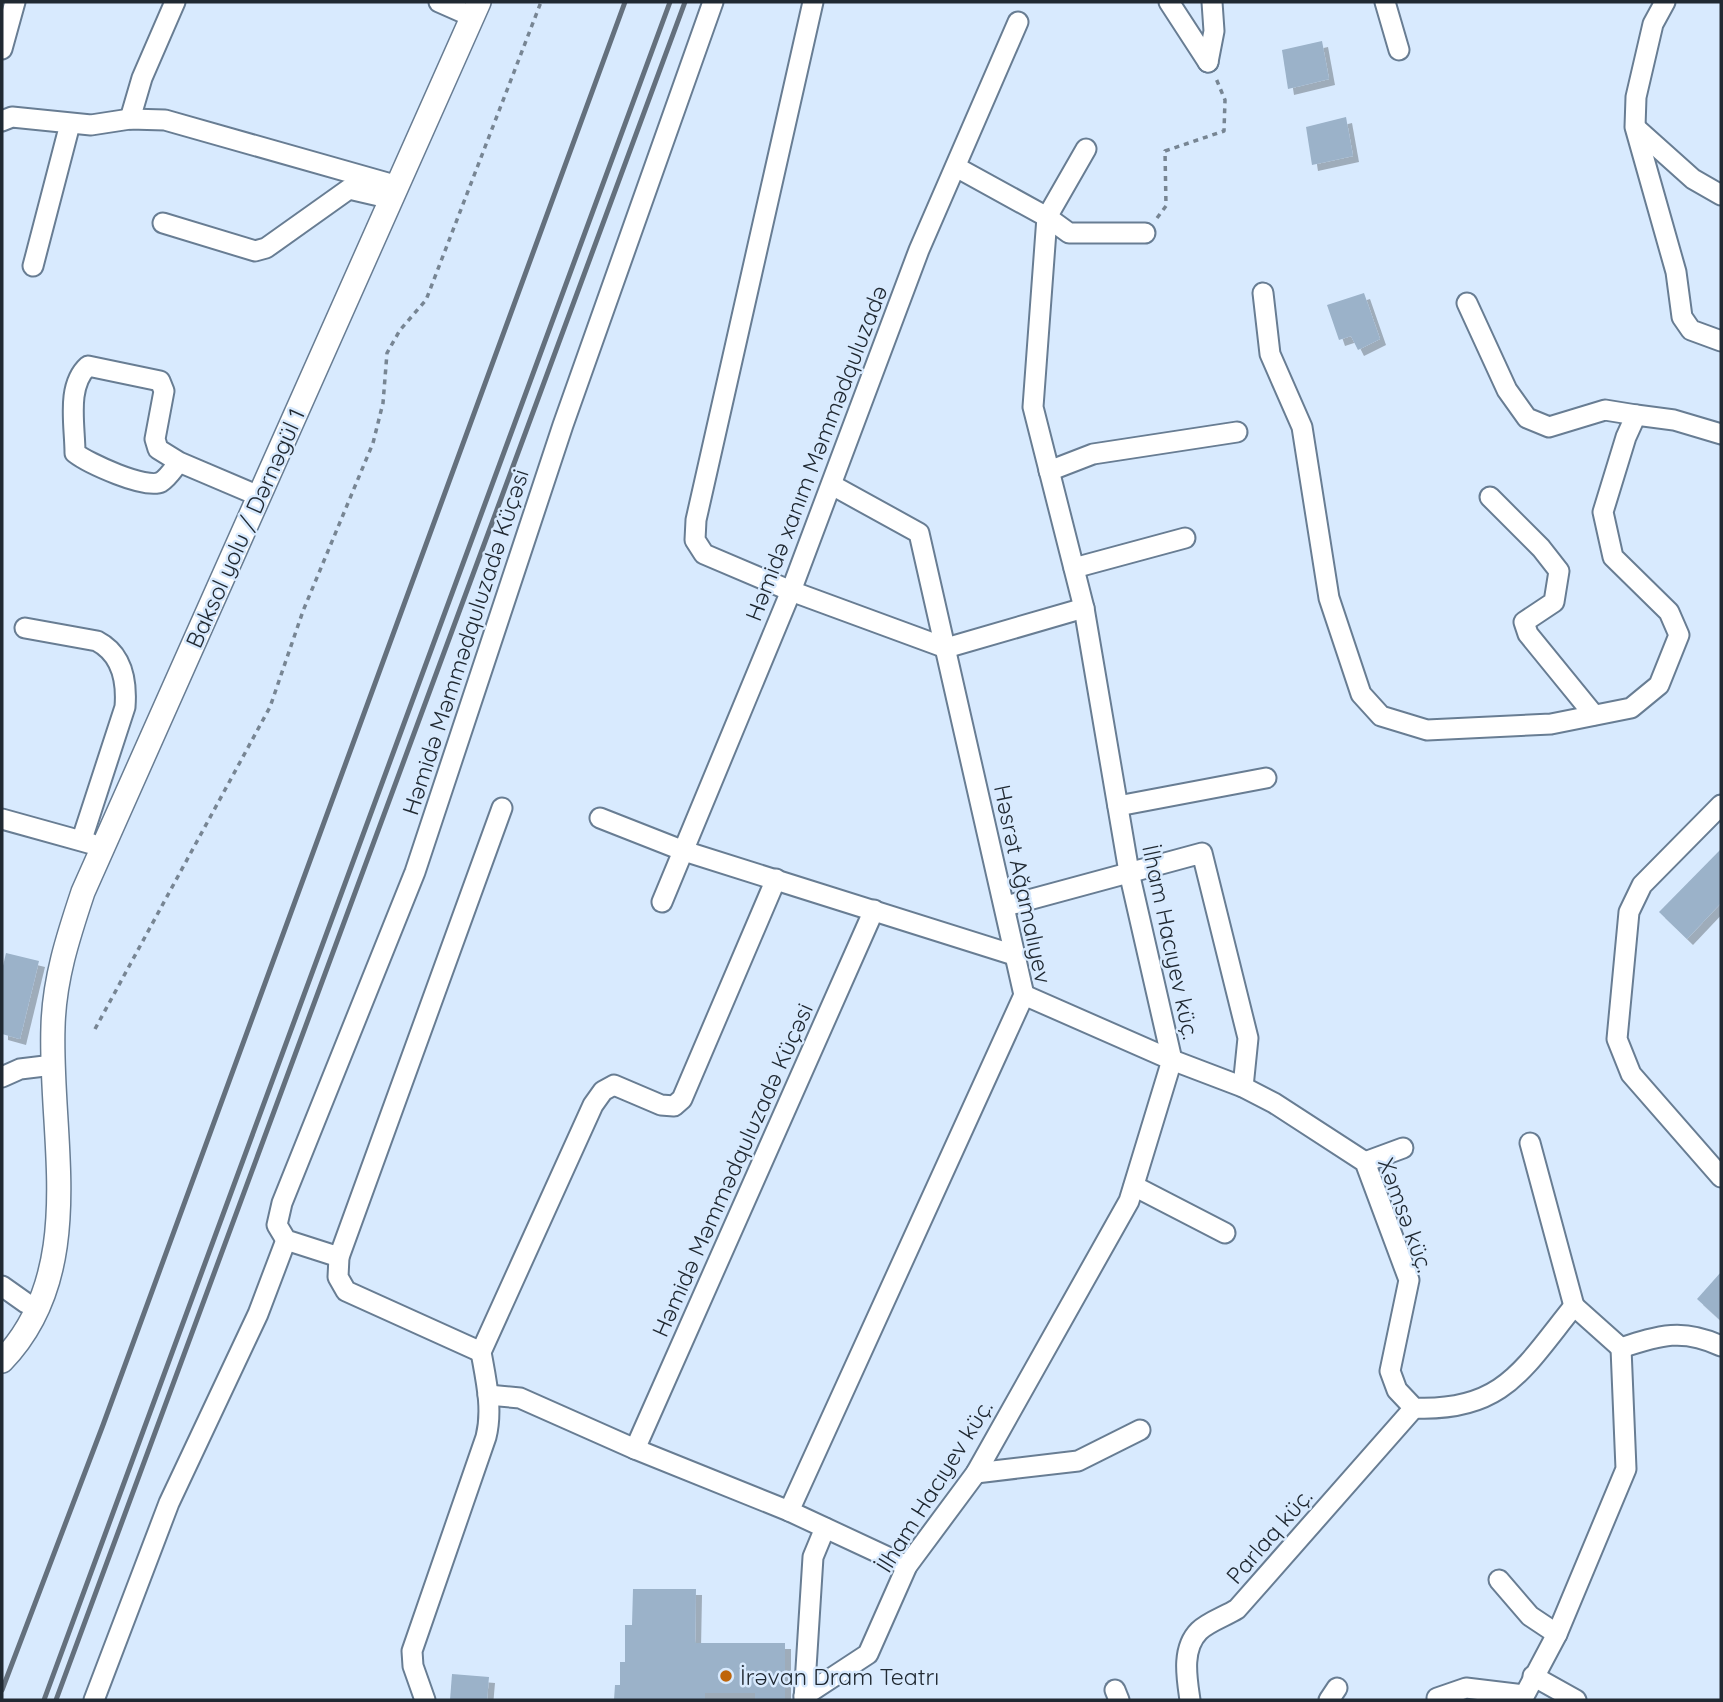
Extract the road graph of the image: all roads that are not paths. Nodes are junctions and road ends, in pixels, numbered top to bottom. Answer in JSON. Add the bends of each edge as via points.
{"nodes":[{"id":1,"x":175,"y":2,"type":"edge"},
{"id":2,"x":439,"y":2,"type":"edge"},
{"id":3,"x":713,"y":2,"type":"edge"},
{"id":4,"x":813,"y":2,"type":"edge"},
{"id":5,"x":1169,"y":2,"type":"edge"},
{"id":6,"x":1212,"y":2,"type":"edge"},
{"id":7,"x":1385,"y":2,"type":"edge"},
{"id":8,"x":1665,"y":2,"type":"edge"},
{"id":9,"x":10,"y":8,"type":"edge"},
{"id":10,"x":476,"y":9,"type":"edge"},
{"id":11,"x":1018,"y":22,"type":"dead end"},
{"id":12,"x":2,"y":49,"type":"edge"},
{"id":13,"x":1399,"y":50,"type":"dead end"},
{"id":14,"x":130,"y":119,"type":"junction"},
{"id":15,"x":2,"y":121,"type":"edge"},
{"id":16,"x":70,"y":124,"type":"junction"},
{"id":17,"x":1635,"y":127,"type":"junction"},
{"id":18,"x":1086,"y":149,"type":"dead end"},
{"id":19,"x":956,"y":167,"type":"junction"},
{"id":20,"x":395,"y":193,"type":"junction"},
{"id":21,"x":1721,"y":195,"type":"edge"},
{"id":22,"x":1047,"y":217,"type":"junction"},
{"id":23,"x":163,"y":223,"type":"dead end"},
{"id":24,"x":1145,"y":233,"type":"road end"},
{"id":25,"x":33,"y":267,"type":"dead end"},
{"id":26,"x":1263,"y":293,"type":"dead end"},
{"id":27,"x":1467,"y":303,"type":"dead end"},
{"id":28,"x":1721,"y":341,"type":"edge"},
{"id":29,"x":1636,"y":415,"type":"junction"},
{"id":30,"x":1237,"y":432,"type":"dead end"},
{"id":31,"x":1721,"y":434,"type":"edge"},
{"id":32,"x":179,"y":462,"type":"junction"},
{"id":33,"x":1049,"y":471,"type":"junction"},
{"id":34,"x":832,"y":485,"type":"junction"},
{"id":35,"x":259,"y":496,"type":"junction"},
{"id":36,"x":1490,"y":497,"type":"dead end"},
{"id":37,"x":1185,"y":538,"type":"dead end"},
{"id":38,"x":1074,"y":568,"type":"junction"},
{"id":39,"x":791,"y":591,"type":"junction"},
{"id":40,"x":1084,"y":608,"type":"junction"},
{"id":41,"x":25,"y":628,"type":"dead end"},
{"id":42,"x":946,"y":648,"type":"junction"},
{"id":43,"x":1594,"y":715,"type":"junction"},
{"id":44,"x":1266,"y":778,"type":"dead end"},
{"id":45,"x":1721,"y":805,"type":"edge"},
{"id":46,"x":1118,"y":806,"type":"junction"},
{"id":47,"x":502,"y":808,"type":"dead end"},
{"id":48,"x":600,"y":818,"type":"dead end"},
{"id":49,"x":2,"y":819,"type":"edge"},
{"id":50,"x":91,"y":844,"type":"junction"},
{"id":51,"x":684,"y":851,"type":"junction"},
{"id":52,"x":1129,"y":872,"type":"junction"},
{"id":53,"x":776,"y":879,"type":"junction"},
{"id":54,"x":662,"y":902,"type":"dead end"},
{"id":55,"x":1006,"y":905,"type":"junction"},
{"id":56,"x":874,"y":910,"type":"junction"},
{"id":57,"x":1017,"y":956,"type":"junction"},
{"id":58,"x":1024,"y":995,"type":"junction"},
{"id":59,"x":1172,"y":1060,"type":"junction"},
{"id":60,"x":53,"y":1065,"type":"junction"},
{"id":61,"x":2,"y":1077,"type":"edge"},
{"id":62,"x":1243,"y":1087,"type":"junction"},
{"id":63,"x":1530,"y":1143,"type":"dead end"},
{"id":64,"x":1404,"y":1148,"type":"dead end"},
{"id":65,"x":1365,"y":1162,"type":"junction"},
{"id":66,"x":1721,"y":1177,"type":"edge"},
{"id":67,"x":1135,"y":1186,"type":"junction"},
{"id":68,"x":1225,"y":1233,"type":"dead end"},
{"id":69,"x":56,"y":1237,"type":"junction"},
{"id":70,"x":286,"y":1240,"type":"junction"},
{"id":71,"x":339,"y":1257,"type":"junction"},
{"id":72,"x":2,"y":1286,"type":"edge"},
{"id":73,"x":26,"y":1303,"type":"junction"},
{"id":74,"x":1574,"y":1306,"type":"junction"},
{"id":75,"x":2,"y":1337,"type":"edge"},
{"id":76,"x":1721,"y":1346,"type":"edge"},
{"id":77,"x":1621,"y":1348,"type":"junction"},
{"id":78,"x":481,"y":1352,"type":"junction"},
{"id":79,"x":2,"y":1361,"type":"edge"},
{"id":80,"x":488,"y":1395,"type":"junction"},
{"id":81,"x":1414,"y":1408,"type":"junction"},
{"id":82,"x":1140,"y":1430,"type":"dead end"},
{"id":83,"x":635,"y":1450,"type":"junction"},
{"id":84,"x":976,"y":1473,"type":"junction"},
{"id":85,"x":789,"y":1511,"type":"junction"},
{"id":86,"x":825,"y":1528,"type":"junction"},
{"id":87,"x":907,"y":1566,"type":"junction"},
{"id":88,"x":1499,"y":1580,"type":"dead end"},
{"id":89,"x":1557,"y":1634,"type":"junction"},
{"id":90,"x":1533,"y":1676,"type":"junction"},
{"id":91,"x":804,"y":1698,"type":"edge"},
{"id":92,"x":1437,"y":1698,"type":"dead end"},
{"id":93,"x":1523,"y":1698,"type":"edge"},
{"id":94,"x":94,"y":1700,"type":"edge"},
{"id":95,"x":425,"y":1700,"type":"edge"},
{"id":96,"x":1190,"y":1700,"type":"edge"},
{"id":97,"x":1576,"y":1700,"type":"edge"}],
"edges":[{"from":1,"to":14,"type":"street","via":[[142,78]]},
{"from":2,"to":10,"type":"street"},
{"from":3,"to":70,"type":"street","name":"Həmidə Məmmədquluzadə Küçəsi","via":[[563,425],[415,872],[282,1203],[277,1225]]},
{"from":4,"to":39,"type":"street","via":[[695,540],[704,554]]},
{"from":5,"to":6,"type":"street","via":[[1208,62],[1214,31]]},
{"from":7,"to":13,"type":"street"},
{"from":8,"to":17,"type":"street","via":[[1653,24],[1636,97]]},
{"from":9,"to":12,"type":"street"},
{"from":10,"to":20,"type":"main road","name":"Baksol yolu / Dərnəgül 1"},
{"from":11,"to":19,"type":"street","name":"Həmidə xanım Məmmədquluzadə"},
{"from":14,"to":16,"type":"street"},
{"from":14,"to":20,"type":"street","via":[[165,120]]},
{"from":15,"to":16,"type":"street","via":[[12,117]]},
{"from":16,"to":25,"type":"street"},
{"from":17,"to":21,"type":"street","via":[[1692,179]]},
{"from":17,"to":28,"type":"street","via":[[1676,272],[1682,317],[1691,330]]},
{"from":18,"to":22,"type":"street","name":"İlham Hacıyev küç."},
{"from":19,"to":22,"type":"street"},
{"from":19,"to":34,"type":"street","name":"Həmidə xanım Məmmədquluzadə","via":[[919,250]]},
{"from":20,"to":23,"type":"street","via":[[349,190],[255,251]]},
{"from":20,"to":35,"type":"main road","name":"Baksol yolu / Dərnəgül 1"},
{"from":22,"to":24,"type":"street","via":[[1069,233]]},
{"from":22,"to":33,"type":"street","name":"İlham Hacıyev küç.","via":[[1033,407]]},
{"from":26,"to":43,"type":"street","via":[[1270,354],[1302,427],[1329,598],[1361,694],[1381,716],[1427,730],[1551,724]]},
{"from":27,"to":29,"type":"street","via":[[1507,390],[1527,418],[1549,427],[1605,410]]},
{"from":29,"to":31,"type":"street"},
{"from":29,"to":43,"type":"street","via":[[1602,512],[1613,557],[1669,612],[1679,635],[1659,685],[1631,708]]},
{"from":30,"to":33,"type":"street","via":[[1093,454]]},
{"from":32,"to":32,"type":"street","via":[[158,449],[155,439],[164,391],[160,381],[88,366],[78,375],[75,453],[87,462],[152,485],[163,481]]},
{"from":32,"to":35,"type":"street"},
{"from":33,"to":38,"type":"street","name":"İlham Hacıyev küç."},
{"from":34,"to":39,"type":"street","name":"Həmidə xanım Məmmədquluzadə"},
{"from":34,"to":42,"type":"street","name":"Həsrət Ağamalıyev","via":[[919,533]]},
{"from":35,"to":50,"type":"main road","name":"Baksol yolu / Dərnəgül 1"},
{"from":36,"to":43,"type":"street","via":[[1559,571],[1553,602],[1524,622],[1528,634]]},
{"from":37,"to":38,"type":"street"},
{"from":38,"to":40,"type":"street","name":"İlham Hacıyev küç."},
{"from":39,"to":42,"type":"street"},
{"from":39,"to":51,"type":"street","name":"Həmidə xanım Məmmədquluzadə"},
{"from":40,"to":42,"type":"street"},
{"from":40,"to":46,"type":"street","name":"İlham Hacıyev küç."},
{"from":41,"to":50,"type":"street","via":[[97,641],[107,647],[127,685]]},
{"from":42,"to":55,"type":"street","name":"Həsrət Ağamalıyev"},
{"from":44,"to":46,"type":"street"},
{"from":45,"to":66,"type":"street","via":[[1642,886],[1629,912],[1617,1040],[1631,1074]]},
{"from":46,"to":52,"type":"street","name":"İlham Hacıyev küç."},
{"from":47,"to":71,"type":"street"},
{"from":48,"to":51,"type":"street"},
{"from":49,"to":50,"type":"street"},
{"from":50,"to":60,"type":"main road","name":"Baksol yolu / Dərnəgül 1","via":[[58,975]]},
{"from":51,"to":53,"type":"street"},
{"from":51,"to":54,"type":"street","name":"Həmidə xanım Məmmədquluzadə"},
{"from":52,"to":55,"type":"street"},
{"from":52,"to":59,"type":"street","name":"İlham Hacıyev küç."},
{"from":52,"to":62,"type":"street","via":[[1202,853],[1248,1038]]},
{"from":53,"to":56,"type":"street"},
{"from":53,"to":78,"type":"street","via":[[682,1099],[674,1106],[661,1105],[614,1085],[603,1091]]},
{"from":55,"to":57,"type":"street","name":"Həsrət Ağamalıyev"},
{"from":56,"to":57,"type":"street"},
{"from":56,"to":83,"type":"street","name":"Həmidə Məmmədquluzadə Küçəsi"},
{"from":57,"to":58,"type":"street","name":"Həsrət Ağamalıyev"},
{"from":58,"to":59,"type":"street","name":"Xəmsə küç."},
{"from":58,"to":85,"type":"street","name":"Həsrət Ağamalıyev"},
{"from":59,"to":62,"type":"street","name":"Xəmsə küç."},
{"from":59,"to":67,"type":"street","name":"İlham Hacıyev küç."},
{"from":60,"to":61,"type":"street","via":[[20,1069]]},
{"from":60,"to":69,"type":"main road","name":"Baksol yolu / Dərnəgül 1","via":[[60,1179]]},
{"from":62,"to":65,"type":"street","name":"Xəmsə küç."},
{"from":63,"to":74,"type":"street"},
{"from":64,"to":65,"type":"street"},
{"from":65,"to":81,"type":"street","name":"Xəmsə küç.","via":[[1409,1280],[1390,1371],[1398,1390]]},
{"from":67,"to":68,"type":"street"},
{"from":67,"to":84,"type":"street","name":"İlham Hacıyev küç."},
{"from":69,"to":73,"type":"main road"},
{"from":69,"to":79,"type":"main road","via":[[37,1309]]},
{"from":70,"to":71,"type":"street"},
{"from":70,"to":94,"type":"street","via":[[258,1314],[169,1503]]},
{"from":71,"to":78,"type":"street","via":[[338,1277],[346,1291]]},
{"from":72,"to":73,"type":"street"},
{"from":73,"to":75,"type":"main road"},
{"from":74,"to":77,"type":"street"},
{"from":74,"to":81,"type":"street","via":[[1511,1382],[1477,1403]]},
{"from":76,"to":77,"type":"street","via":[[1698,1335],[1660,1335]]},
{"from":77,"to":89,"type":"street","via":[[1626,1469]]},
{"from":78,"to":80,"type":"street"},
{"from":80,"to":83,"type":"street","via":[[520,1398]]},
{"from":80,"to":95,"type":"street","via":[[486,1437],[412,1651]]},
{"from":81,"to":96,"type":"street","name":"Parlaq küç.","via":[[1237,1609],[1199,1631],[1189,1650]]},
{"from":82,"to":84,"type":"street","via":[[1078,1461]]},
{"from":83,"to":85,"type":"street"},
{"from":84,"to":87,"type":"street","name":"İlham Hacıyev küç."},
{"from":85,"to":86,"type":"street"},
{"from":86,"to":87,"type":"street"},
{"from":86,"to":91,"type":"street","via":[[813,1557]]},
{"from":87,"to":91,"type":"street","name":"İlham Hacıyev küç.","via":[[868,1654]]},
{"from":88,"to":89,"type":"street","via":[[1530,1616]]},
{"from":89,"to":90,"type":"street"},
{"from":90,"to":93,"type":"street"},
{"from":90,"to":97,"type":"street"},
{"from":92,"to":93,"type":"street","via":[[1466,1688]]}]}
